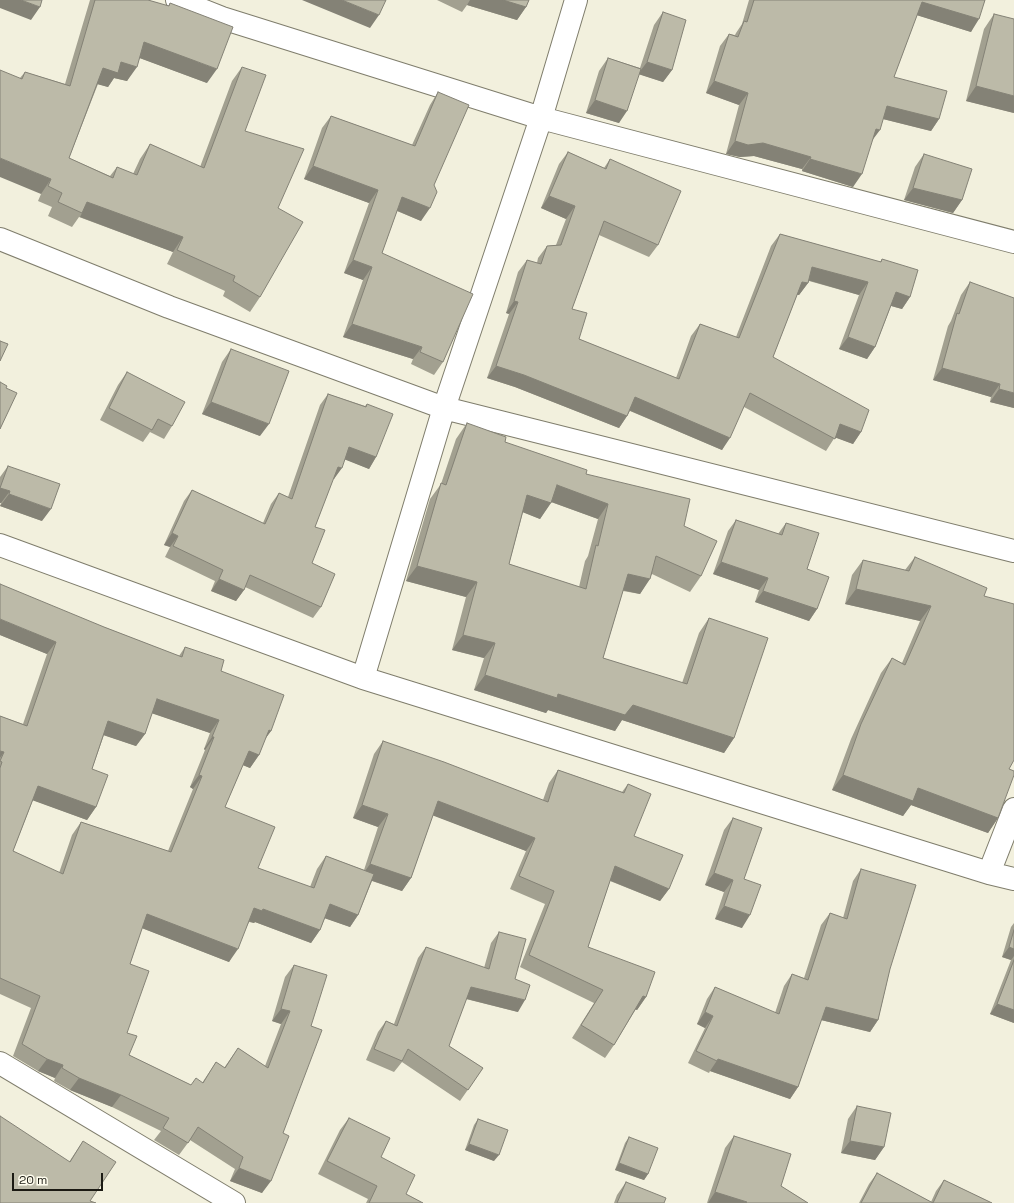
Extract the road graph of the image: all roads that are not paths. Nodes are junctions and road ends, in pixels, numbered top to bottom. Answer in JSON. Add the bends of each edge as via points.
{"nodes":[{"id":1,"x":177,"y":0,"type":"edge"},
{"id":2,"x":576,"y":0,"type":"edge"},
{"id":3,"x":541,"y":118,"type":"junction"},
{"id":4,"x":0,"y":239,"type":"edge"},
{"id":5,"x":1014,"y":242,"type":"edge"},
{"id":6,"x":444,"y":408,"type":"junction"},
{"id":7,"x":0,"y":546,"type":"edge"},
{"id":8,"x":1014,"y":551,"type":"edge"},
{"id":9,"x":363,"y":678,"type":"junction"},
{"id":10,"x":1014,"y":809,"type":"edge"},
{"id":11,"x":990,"y":873,"type":"junction"},
{"id":12,"x":1014,"y":879,"type":"edge"},
{"id":13,"x":0,"y":1063,"type":"edge"},
{"id":14,"x":234,"y":1203,"type":"edge"}],
"edges":[{"from":1,"to":3,"type":"street","via":[[222,18]]},
{"from":2,"to":3,"type":"street"},
{"from":3,"to":5,"type":"street"},
{"from":3,"to":6,"type":"street"},
{"from":4,"to":6,"type":"street","via":[[169,307]]},
{"from":6,"to":8,"type":"street"},
{"from":6,"to":9,"type":"street"},
{"from":7,"to":9,"type":"street"},
{"from":9,"to":11,"type":"street"},
{"from":10,"to":11,"type":"street"},
{"from":11,"to":12,"type":"street"},
{"from":13,"to":14,"type":"street"}]}
